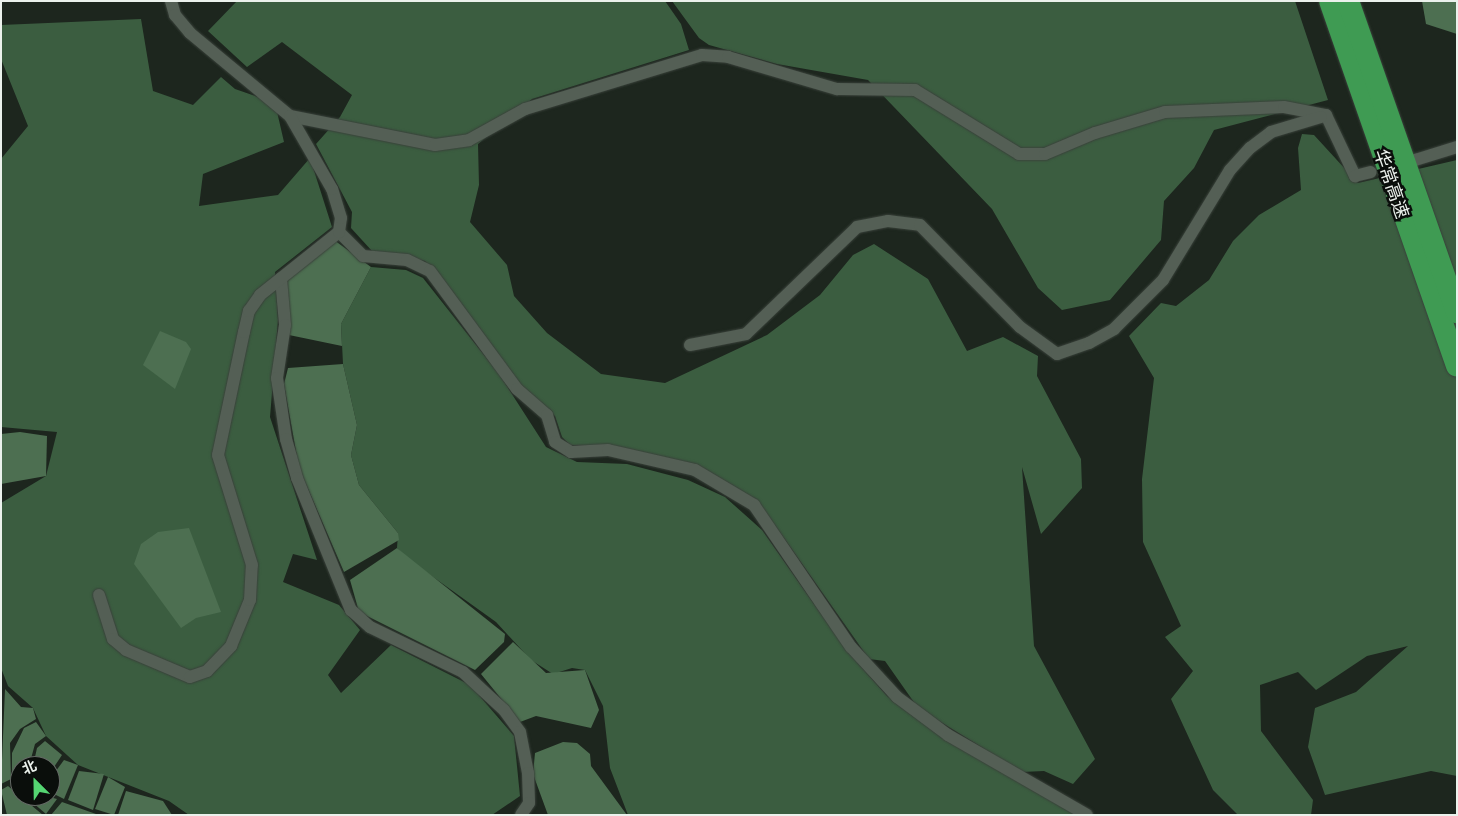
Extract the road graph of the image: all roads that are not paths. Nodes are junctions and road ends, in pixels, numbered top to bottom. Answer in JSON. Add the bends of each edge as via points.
{"nodes":[{"id":1,"x":171,"y":1,"type":"edge"},
{"id":2,"x":1330,"y":1,"type":"edge"},
{"id":3,"x":1348,"y":1,"type":"edge"},
{"id":4,"x":290,"y":116,"type":"junction"},
{"id":5,"x":1326,"y":116,"type":"junction"},
{"id":6,"x":1457,"y":147,"type":"edge"},
{"id":7,"x":1414,"y":160,"type":"dead end"},
{"id":8,"x":1371,"y":172,"type":"dead end"},
{"id":9,"x":339,"y":232,"type":"junction"},
{"id":10,"x":280,"y":278,"type":"junction"},
{"id":11,"x":1457,"y":313,"type":"edge"},
{"id":12,"x":690,"y":346,"type":"dead end"},
{"id":13,"x":1457,"y":365,"type":"edge"},
{"id":14,"x":99,"y":594,"type":"dead end"},
{"id":15,"x":521,"y":815,"type":"edge"},
{"id":16,"x":1087,"y":815,"type":"edge"}],
"edges":[{"from":1,"to":4,"type":"street","via":[[175,15],[190,33]]},
{"from":2,"to":13,"type":"highway","name":"华常高速"},
{"from":3,"to":11,"type":"highway","name":"华常高速"},
{"from":4,"to":5,"type":"street","via":[[435,145],[469,140],[525,109],[702,55],[728,57],[837,89],[915,90],[1019,154],[1045,154],[1095,133],[1165,112],[1284,107]]},
{"from":4,"to":9,"type":"street","via":[[332,189],[341,218]]},
{"from":5,"to":8,"type":"street","via":[[1355,176]]},
{"from":5,"to":12,"type":"street","via":[[1271,132],[1250,148],[1230,170],[1162,280],[1114,329],[1089,343],[1057,354],[1020,327],[920,225],[888,221],[856,226],[746,334]]},
{"from":6,"to":7,"type":"street"},
{"from":9,"to":10,"type":"street"},
{"from":9,"to":16,"type":"street","via":[[363,256],[407,260],[430,270],[517,390],[547,416],[555,442],[571,452],[608,450],[696,470],[754,505],[851,647],[897,697],[948,735]]},
{"from":10,"to":14,"type":"street","via":[[249,311],[218,455],[252,565],[250,600],[231,646],[197,677],[163,667],[126,650],[113,639]]},
{"from":10,"to":15,"type":"street","via":[[285,325],[277,378],[286,440],[296,478],[351,610],[370,627],[464,672],[504,710],[520,732],[528,773],[529,803]]}]}
